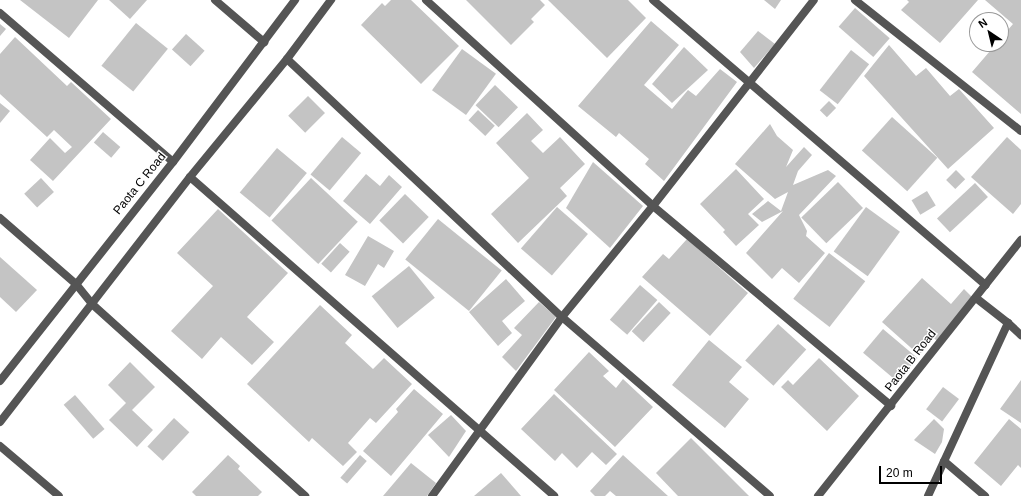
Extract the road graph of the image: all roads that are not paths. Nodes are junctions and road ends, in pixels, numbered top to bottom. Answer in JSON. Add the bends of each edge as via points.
{"nodes":[{"id":1,"x":215,"y":0,"type":"edge"},
{"id":2,"x":295,"y":0,"type":"edge"},
{"id":3,"x":330,"y":0,"type":"edge"},
{"id":4,"x":426,"y":0,"type":"edge"},
{"id":5,"x":653,"y":0,"type":"edge"},
{"id":6,"x":814,"y":0,"type":"edge"},
{"id":7,"x":855,"y":0,"type":"edge"},
{"id":8,"x":0,"y":13,"type":"edge"},
{"id":9,"x":264,"y":42,"type":"junction"},
{"id":10,"x":287,"y":59,"type":"junction"},
{"id":11,"x":749,"y":82,"type":"junction"},
{"id":12,"x":1021,"y":132,"type":"edge"},
{"id":13,"x":173,"y":162,"type":"junction"},
{"id":14,"x":190,"y":178,"type":"junction"},
{"id":15,"x":653,"y":206,"type":"junction"},
{"id":16,"x":0,"y":218,"type":"edge"},
{"id":17,"x":1021,"y":240,"type":"edge"},
{"id":18,"x":76,"y":284,"type":"junction"},
{"id":19,"x":986,"y":285,"type":"junction"},
{"id":20,"x":976,"y":298,"type":"junction"},
{"id":21,"x":92,"y":304,"type":"junction"},
{"id":22,"x":562,"y":317,"type":"junction"},
{"id":23,"x":1008,"y":323,"type":"junction"},
{"id":24,"x":1021,"y":334,"type":"edge"},
{"id":25,"x":0,"y":381,"type":"edge"},
{"id":26,"x":892,"y":406,"type":"junction"},
{"id":27,"x":0,"y":422,"type":"edge"},
{"id":28,"x":479,"y":430,"type":"junction"},
{"id":29,"x":0,"y":446,"type":"edge"},
{"id":30,"x":944,"y":461,"type":"junction"},
{"id":31,"x":59,"y":496,"type":"edge"},
{"id":32,"x":305,"y":496,"type":"edge"},
{"id":33,"x":432,"y":496,"type":"edge"},
{"id":34,"x":554,"y":496,"type":"edge"},
{"id":35,"x":770,"y":496,"type":"edge"},
{"id":36,"x":818,"y":496,"type":"edge"},
{"id":37,"x":928,"y":496,"type":"edge"},
{"id":38,"x":985,"y":496,"type":"edge"}],
"edges":[{"from":1,"to":9,"type":"street"},
{"from":2,"to":9,"type":"street","name":"Paota C Road"},
{"from":3,"to":10,"type":"street"},
{"from":4,"to":15,"type":"street"},
{"from":5,"to":11,"type":"street"},
{"from":6,"to":11,"type":"street"},
{"from":7,"to":12,"type":"street"},
{"from":8,"to":13,"type":"street"},
{"from":9,"to":13,"type":"street","name":"Paota C Road"},
{"from":10,"to":14,"type":"street"},
{"from":10,"to":22,"type":"street"},
{"from":11,"to":15,"type":"street"},
{"from":11,"to":19,"type":"street"},
{"from":13,"to":18,"type":"street","name":"Paota C Road"},
{"from":14,"to":21,"type":"street"},
{"from":14,"to":28,"type":"street"},
{"from":15,"to":22,"type":"street"},
{"from":15,"to":26,"type":"street"},
{"from":16,"to":18,"type":"street"},
{"from":17,"to":19,"type":"street","name":"Paota B Road"},
{"from":18,"to":21,"type":"street"},
{"from":18,"to":25,"type":"street","name":"Paota C Road"},
{"from":19,"to":20,"type":"street","name":"Paota B Road"},
{"from":20,"to":23,"type":"street"},
{"from":20,"to":26,"type":"street","name":"Paota B Road"},
{"from":21,"to":27,"type":"street"},
{"from":21,"to":32,"type":"street"},
{"from":22,"to":28,"type":"street"},
{"from":22,"to":35,"type":"street"},
{"from":23,"to":24,"type":"street"},
{"from":23,"to":30,"type":"street"},
{"from":26,"to":36,"type":"street","name":"Paota B Road"},
{"from":28,"to":33,"type":"street"},
{"from":28,"to":34,"type":"street"},
{"from":29,"to":31,"type":"street"},
{"from":30,"to":37,"type":"street"},
{"from":30,"to":38,"type":"street"}]}
